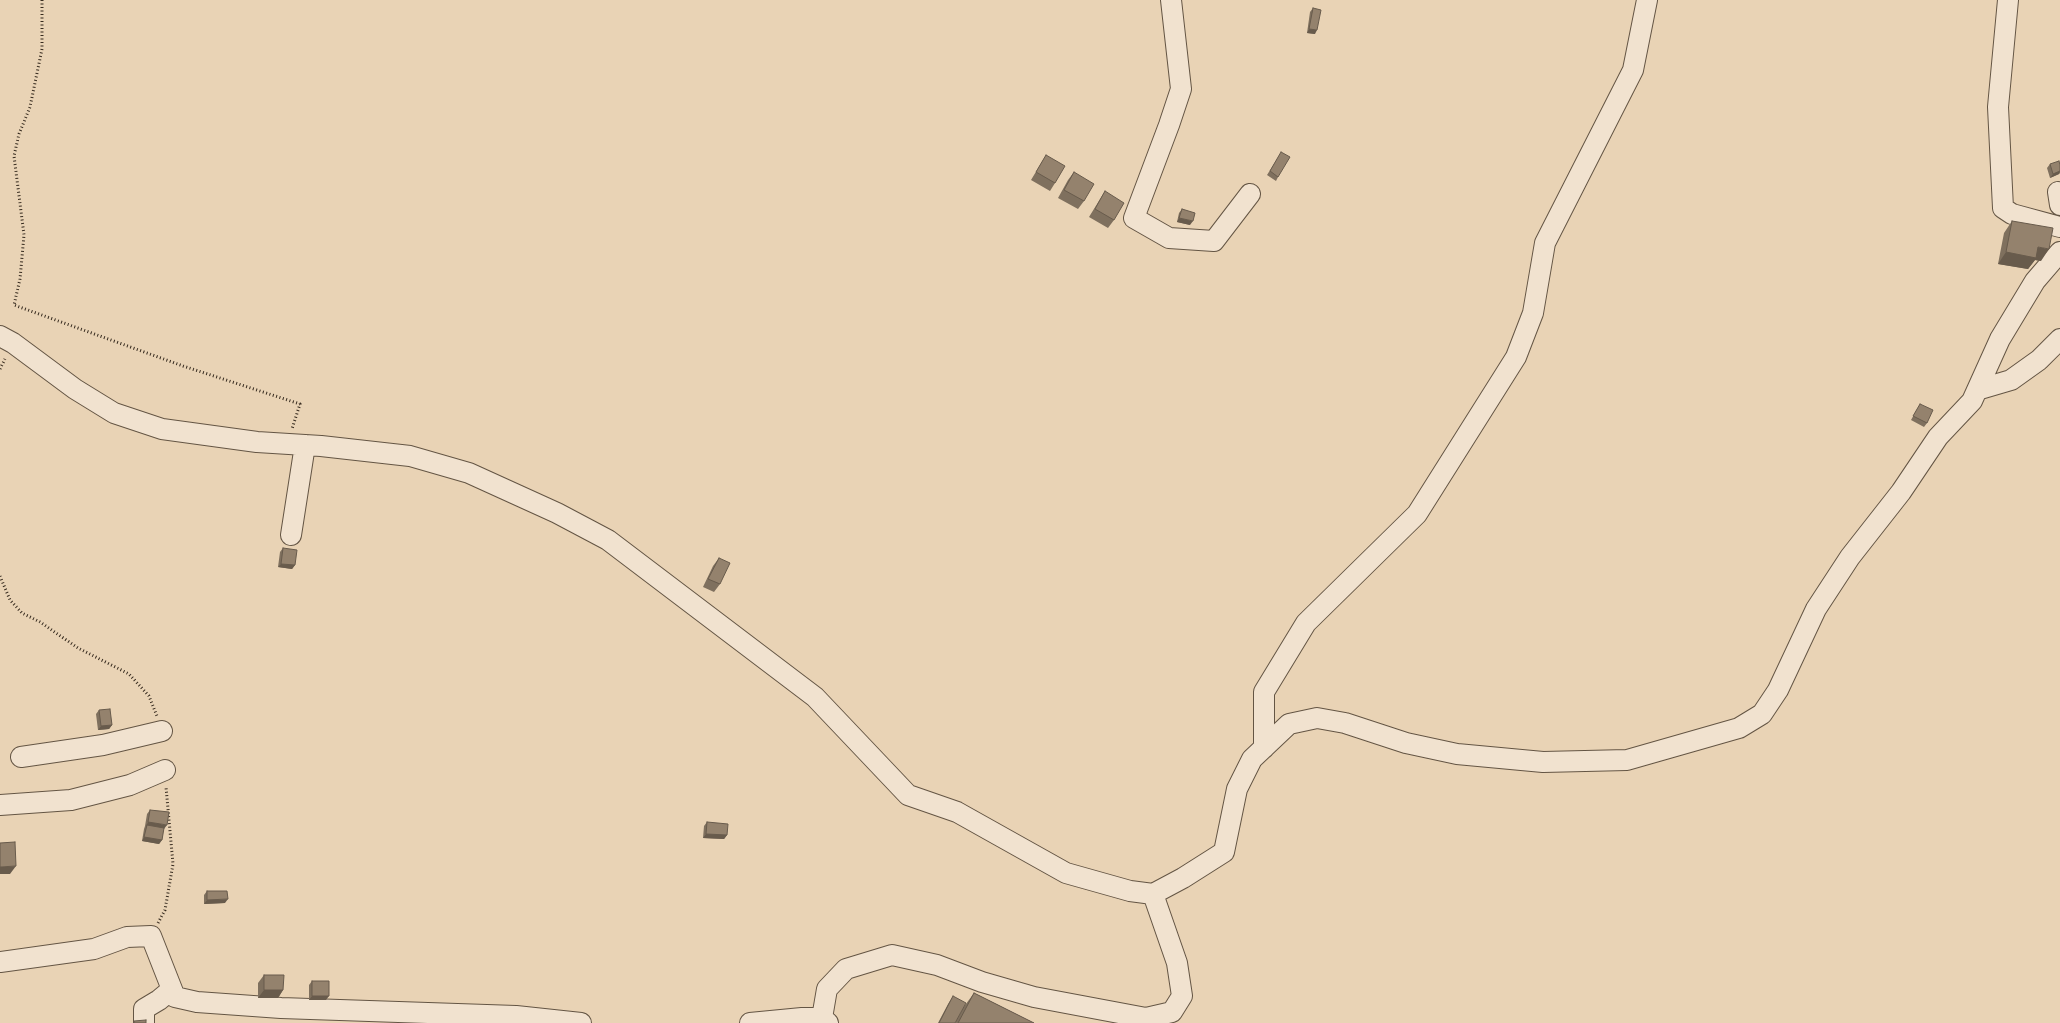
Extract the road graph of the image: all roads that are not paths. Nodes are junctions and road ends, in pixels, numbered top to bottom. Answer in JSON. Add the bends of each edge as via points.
{"nodes":[{"id":1,"x":1172,"y":0,"type":"edge"},
{"id":2,"x":1646,"y":0,"type":"edge"},
{"id":3,"x":2008,"y":0,"type":"edge"},
{"id":4,"x":1250,"y":194,"type":"dead end"},
{"id":5,"x":2060,"y":227,"type":"edge"},
{"id":6,"x":2060,"y":252,"type":"edge"},
{"id":7,"x":0,"y":336,"type":"edge"},
{"id":8,"x":2060,"y":340,"type":"edge"},
{"id":9,"x":1977,"y":390,"type":"junction"},
{"id":10,"x":296,"y":444,"type":"junction"},
{"id":11,"x":291,"y":535,"type":"dead end"},
{"id":12,"x":162,"y":731,"type":"dead end"},
{"id":13,"x":1264,"y":748,"type":"junction"},
{"id":14,"x":21,"y":757,"type":"dead end"},
{"id":15,"x":165,"y":770,"type":"dead end"},
{"id":16,"x":0,"y":805,"type":"edge"},
{"id":17,"x":1152,"y":894,"type":"junction"},
{"id":18,"x":0,"y":962,"type":"edge"},
{"id":19,"x":171,"y":990,"type":"junction"},
{"id":20,"x":1177,"y":1017,"type":"edge"},
{"id":21,"x":825,"y":1021,"type":"edge"},
{"id":22,"x":144,"y":1023,"type":"edge"},
{"id":23,"x":581,"y":1023,"type":"edge"},
{"id":24,"x":750,"y":1023,"type":"edge"}],
"edges":[{"from":1,"to":4,"type":"street","via":[[1181,89],[1134,218],[1169,238],[1214,241]]},
{"from":2,"to":13,"type":"street","via":[[1633,70],[1545,243],[1533,314],[1516,358],[1417,514],[1306,623],[1264,692]]},
{"from":3,"to":5,"type":"street","via":[[1998,107],[2003,208],[2012,214]]},
{"from":6,"to":9,"type":"street","via":[[2035,281],[2000,339]]},
{"from":7,"to":10,"type":"street","via":[[114,413],[162,429]]},
{"from":8,"to":9,"type":"street","via":[[2011,380]]},
{"from":9,"to":13,"type":"street","via":[[1972,401],[1938,438],[1850,557],[1816,609],[1778,690],[1762,714],[1739,728],[1627,760],[1543,762],[1458,754],[1317,718],[1289,724]]},
{"from":10,"to":11,"type":"street"},
{"from":10,"to":17,"type":"street","via":[[410,456],[469,473],[608,540],[815,697],[908,795],[957,812],[1066,873]]},
{"from":12,"to":14,"type":"street","via":[[103,745]]},
{"from":13,"to":17,"type":"street","via":[[1252,760],[1237,789],[1224,852]]},
{"from":15,"to":16,"type":"street","via":[[130,785],[71,800]]},
{"from":17,"to":20,"type":"street","via":[[1177,963],[1182,996]]},
{"from":18,"to":19,"type":"street","via":[[94,949],[127,937],[151,936]]},
{"from":19,"to":22,"type":"street","via":[[144,1008]]},
{"from":19,"to":23,"type":"street","via":[[175,997],[197,1002],[516,1016]]},
{"from":20,"to":21,"type":"street","via":[[1146,1018],[1034,997],[937,965],[892,955],[846,969],[827,989]]},
{"from":21,"to":24,"type":"street","via":[[802,1018]]}]}
